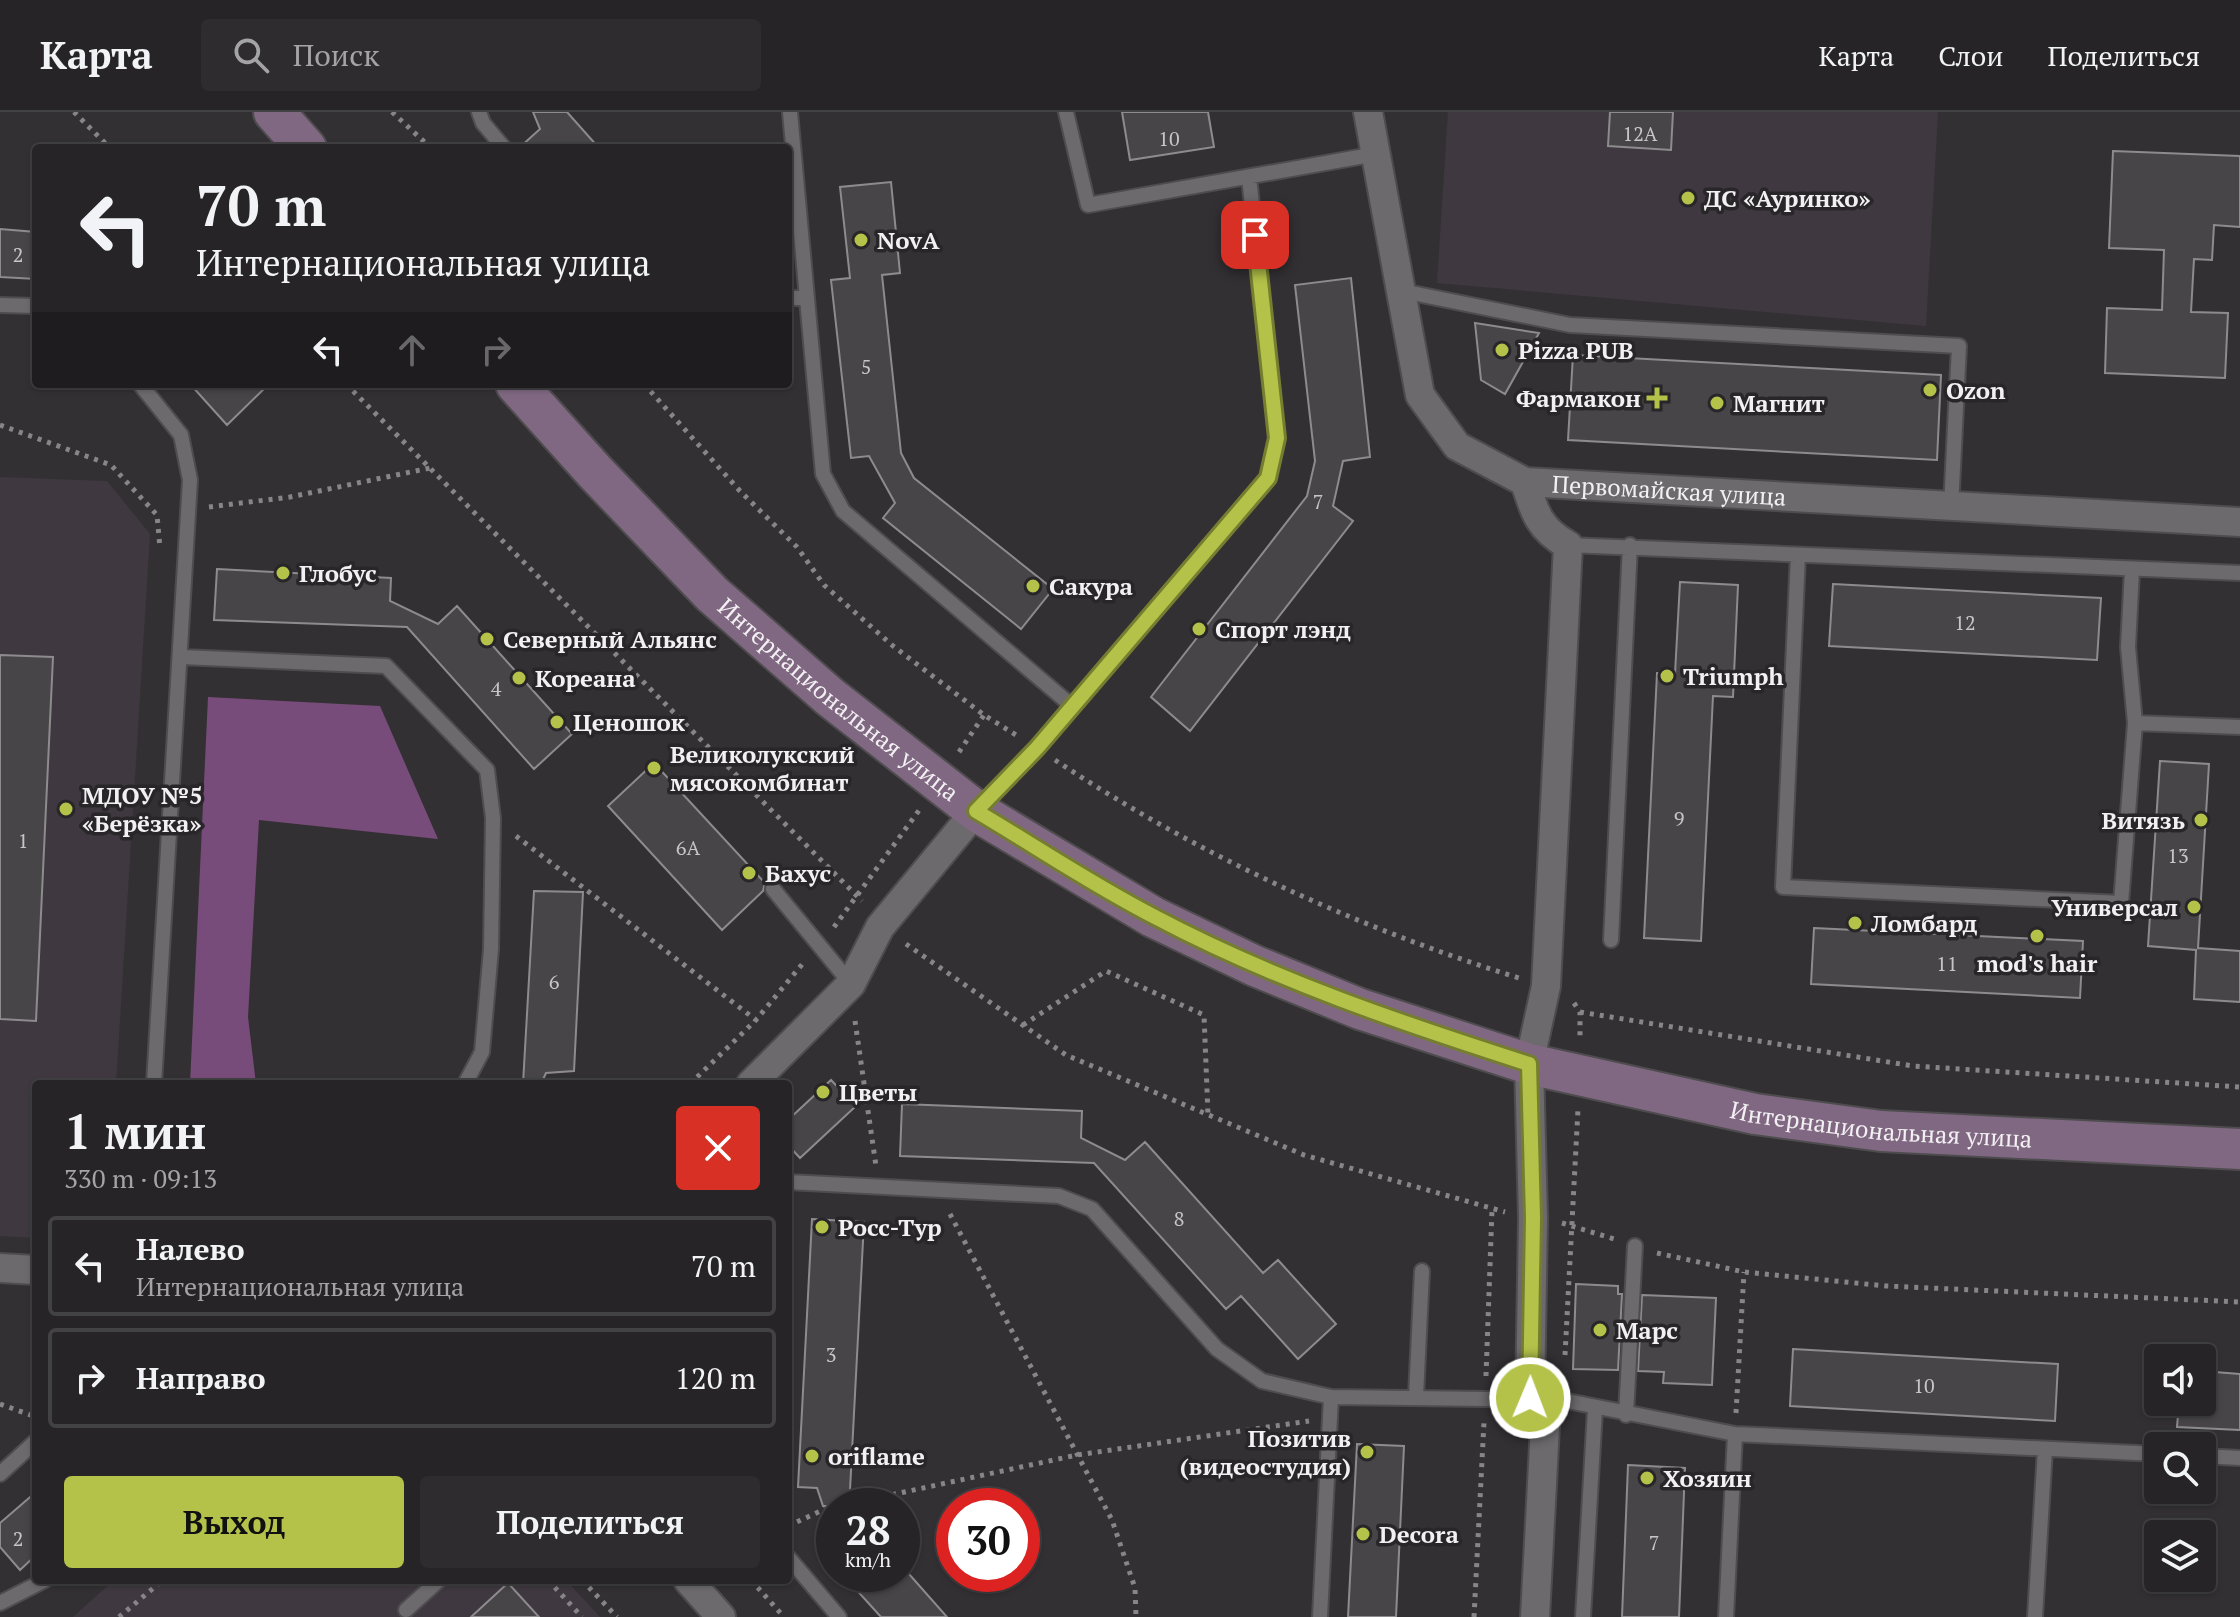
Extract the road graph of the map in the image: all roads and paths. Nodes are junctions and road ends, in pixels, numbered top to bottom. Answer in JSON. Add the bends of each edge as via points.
{"nodes":[{"id":1,"x":74,"y":112,"type":"edge"},
{"id":2,"x":274,"y":112,"type":"edge"},
{"id":3,"x":392,"y":112,"type":"edge"},
{"id":4,"x":479,"y":112,"type":"edge"},
{"id":5,"x":790,"y":112,"type":"edge"},
{"id":6,"x":1066,"y":112,"type":"edge"},
{"id":7,"x":1368,"y":112,"type":"edge"},
{"id":8,"x":106,"y":144,"type":"edge"},
{"id":9,"x":302,"y":144,"type":"edge"},
{"id":10,"x":427,"y":144,"type":"edge"},
{"id":11,"x":501,"y":144,"type":"edge"},
{"id":12,"x":1376,"y":154,"type":"junction"},
{"id":13,"x":1249,"y":177,"type":"junction"},
{"id":14,"x":1402,"y":291,"type":"junction"},
{"id":15,"x":792,"y":298,"type":"edge"},
{"id":16,"x":805,"y":298,"type":"junction"},
{"id":17,"x":0,"y":305,"type":"edge"},
{"id":18,"x":32,"y":306,"type":"edge"},
{"id":19,"x":143,"y":388,"type":"edge"},
{"id":20,"x":350,"y":388,"type":"edge"},
{"id":21,"x":520,"y":388,"type":"edge"},
{"id":22,"x":648,"y":388,"type":"edge"},
{"id":23,"x":0,"y":425,"type":"edge"},
{"id":24,"x":430,"y":468,"type":"junction"},
{"id":25,"x":1525,"y":482,"type":"junction"},
{"id":26,"x":1951,"y":508,"type":"junction"},
{"id":27,"x":188,"y":509,"type":"junction"},
{"id":28,"x":157,"y":515,"type":"junction"},
{"id":29,"x":2240,"y":522,"type":"edge"},
{"id":30,"x":1568,"y":545,"type":"junction"},
{"id":31,"x":1630,"y":545,"type":"junction"},
{"id":32,"x":1798,"y":555,"type":"junction"},
{"id":33,"x":161,"y":561,"type":"dead end"},
{"id":34,"x":2132,"y":570,"type":"junction"},
{"id":35,"x":2240,"y":573,"type":"edge"},
{"id":36,"x":182,"y":657,"type":"junction"},
{"id":37,"x":1072,"y":706,"type":"junction"},
{"id":38,"x":2135,"y":723,"type":"junction"},
{"id":39,"x":2240,"y":727,"type":"edge"},
{"id":40,"x":1037,"y":748,"type":"junction"},
{"id":41,"x":976,"y":811,"type":"junction"},
{"id":42,"x":493,"y":818,"type":"junction"},
{"id":43,"x":773,"y":889,"type":"dead end"},
{"id":44,"x":1611,"y":940,"type":"dead end"},
{"id":45,"x":820,"y":943,"type":"junction"},
{"id":46,"x":851,"y":984,"type":"junction"},
{"id":47,"x":1546,"y":986,"type":"junction"},
{"id":48,"x":1580,"y":1012,"type":"junction"},
{"id":49,"x":756,"y":1020,"type":"junction"},
{"id":50,"x":1023,"y":1025,"type":"dead end"},
{"id":51,"x":1529,"y":1064,"type":"junction"},
{"id":52,"x":1580,"y":1077,"type":"junction"},
{"id":53,"x":154,"y":1080,"type":"edge"},
{"id":54,"x":467,"y":1080,"type":"edge"},
{"id":55,"x":694,"y":1080,"type":"edge"},
{"id":56,"x":755,"y":1080,"type":"edge"},
{"id":57,"x":2240,"y":1087,"type":"edge"},
{"id":58,"x":1208,"y":1115,"type":"dead end"},
{"id":59,"x":2240,"y":1149,"type":"edge"},
{"id":60,"x":792,"y":1182,"type":"edge"},
{"id":61,"x":880,"y":1186,"type":"junction"},
{"id":62,"x":936,"y":1189,"type":"junction"},
{"id":63,"x":1635,"y":1246,"type":"dead end"},
{"id":64,"x":0,"y":1268,"type":"edge"},
{"id":65,"x":32,"y":1270,"type":"edge"},
{"id":66,"x":1422,"y":1271,"type":"dead end"},
{"id":67,"x":1744,"y":1272,"type":"dead end"},
{"id":68,"x":1416,"y":1396,"type":"junction"},
{"id":69,"x":1331,"y":1397,"type":"junction"},
{"id":70,"x":1530,"y":1398,"type":"junction"},
{"id":71,"x":1562,"y":1400,"type":"junction"},
{"id":72,"x":0,"y":1404,"type":"edge"},
{"id":73,"x":1595,"y":1409,"type":"junction"},
{"id":74,"x":1626,"y":1415,"type":"junction"},
{"id":75,"x":32,"y":1416,"type":"edge"},
{"id":76,"x":1330,"y":1418,"type":"junction"},
{"id":77,"x":1735,"y":1434,"type":"junction"},
{"id":78,"x":32,"y":1445,"type":"edge"},
{"id":79,"x":2045,"y":1449,"type":"junction"},
{"id":80,"x":2144,"y":1453,"type":"edge"},
{"id":81,"x":1077,"y":1455,"type":"junction"},
{"id":82,"x":2216,"y":1457,"type":"edge"},
{"id":83,"x":2240,"y":1458,"type":"edge"},
{"id":84,"x":0,"y":1474,"type":"edge"},
{"id":85,"x":920,"y":1489,"type":"edge"},
{"id":86,"x":816,"y":1513,"type":"edge"},
{"id":87,"x":792,"y":1524,"type":"edge"},
{"id":88,"x":792,"y":1562,"type":"edge"},
{"id":89,"x":37,"y":1584,"type":"edge"},
{"id":90,"x":158,"y":1584,"type":"edge"},
{"id":91,"x":435,"y":1584,"type":"edge"},
{"id":92,"x":552,"y":1584,"type":"edge"},
{"id":93,"x":586,"y":1584,"type":"edge"},
{"id":94,"x":692,"y":1584,"type":"edge"},
{"id":95,"x":755,"y":1584,"type":"edge"},
{"id":96,"x":0,"y":1603,"type":"edge"},
{"id":97,"x":406,"y":1610,"type":"dead end"},
{"id":98,"x":119,"y":1617,"type":"edge"},
{"id":99,"x":582,"y":1617,"type":"edge"},
{"id":100,"x":617,"y":1617,"type":"edge"},
{"id":101,"x":721,"y":1617,"type":"edge"},
{"id":102,"x":784,"y":1617,"type":"edge"},
{"id":103,"x":839,"y":1617,"type":"edge"},
{"id":104,"x":1136,"y":1617,"type":"edge"},
{"id":105,"x":1320,"y":1617,"type":"edge"},
{"id":106,"x":1535,"y":1617,"type":"edge"},
{"id":107,"x":1583,"y":1617,"type":"edge"},
{"id":108,"x":1726,"y":1617,"type":"edge"},
{"id":109,"x":2035,"y":1617,"type":"edge"}],
"edges":[{"from":1,"to":8,"type":"path"},
{"from":2,"to":9,"type":"main road"},
{"from":3,"to":10,"type":"path"},
{"from":4,"to":11,"type":"lane"},
{"from":5,"to":16,"type":"lane"},
{"from":6,"to":13,"type":"lane","via":[[1088,205]]},
{"from":7,"to":12,"type":"street","name":"Первомайская улица"},
{"from":12,"to":13,"type":"lane"},
{"from":12,"to":14,"type":"street","name":"Первомайская улица"},
{"from":13,"to":37,"type":"lane","via":[[1277,438],[1268,478]]},
{"from":14,"to":25,"type":"street","name":"Первомайская улица","via":[[1420,395],[1457,446]]},
{"from":14,"to":26,"type":"lane","via":[[1570,325],[1959,346]]},
{"from":15,"to":16,"type":"lane"},
{"from":16,"to":37,"type":"lane","via":[[823,474],[843,511]]},
{"from":17,"to":18,"type":"lane"},
{"from":19,"to":27,"type":"lane","via":[[181,435],[190,480]]},
{"from":20,"to":24,"type":"path"},
{"from":21,"to":41,"type":"main road","name":"Интернациональная улица","via":[[712,594],[830,697]]},
{"from":22,"to":40,"type":"path","via":[[797,547],[824,585],[893,646]]},
{"from":23,"to":28,"type":"path","via":[[111,465]]},
{"from":24,"to":27,"type":"path","via":[[290,497]]},
{"from":24,"to":45,"type":"path","via":[[859,897]]},
{"from":25,"to":26,"type":"street","name":"Первомайская улица"},
{"from":25,"to":30,"type":"street","via":[[1535,515],[1548,534]]},
{"from":26,"to":29,"type":"street","name":"Первомайская улица"},
{"from":27,"to":28,"type":"path"},
{"from":27,"to":36,"type":"lane"},
{"from":28,"to":33,"type":"path"},
{"from":30,"to":31,"type":"lane"},
{"from":30,"to":47,"type":"street"},
{"from":31,"to":32,"type":"lane"},
{"from":31,"to":44,"type":"lane"},
{"from":32,"to":34,"type":"lane"},
{"from":32,"to":38,"type":"lane","via":[[1783,887],[2121,903]]},
{"from":34,"to":35,"type":"lane"},
{"from":34,"to":38,"type":"lane","via":[[2128,647]]},
{"from":36,"to":42,"type":"lane","via":[[386,666],[487,770]]},
{"from":36,"to":53,"type":"lane"},
{"from":37,"to":40,"type":"lane"},
{"from":38,"to":39,"type":"lane"},
{"from":40,"to":41,"type":"lane"},
{"from":40,"to":47,"type":"path","via":[[1122,805],[1230,863],[1367,924]]},
{"from":41,"to":46,"type":"street","via":[[880,927]]},
{"from":41,"to":51,"type":"main road","name":"Интернациональная улица","via":[[1153,917],[1255,966],[1360,1009]]},
{"from":42,"to":49,"type":"path"},
{"from":42,"to":54,"type":"lane","via":[[491,949],[482,1052]]},
{"from":43,"to":45,"type":"lane"},
{"from":45,"to":46,"type":"lane"},
{"from":45,"to":49,"type":"path"},
{"from":46,"to":56,"type":"street"},
{"from":46,"to":61,"type":"path"},
{"from":47,"to":48,"type":"path","via":[[1571,999]]},
{"from":47,"to":51,"type":"street"},
{"from":48,"to":52,"type":"path"},
{"from":48,"to":57,"type":"path","via":[[1913,1066]]},
{"from":49,"to":55,"type":"path"},
{"from":50,"to":58,"type":"path","via":[[1106,971],[1204,1015]]},
{"from":51,"to":52,"type":"main road","name":"Интернациональная улица"},
{"from":51,"to":70,"type":"street"},
{"from":52,"to":59,"type":"main road","name":"Интернациональная улица","via":[[1755,1114],[1881,1131]]},
{"from":52,"to":71,"type":"path"},
{"from":60,"to":61,"type":"lane"},
{"from":61,"to":62,"type":"lane"},
{"from":62,"to":69,"type":"lane","via":[[1059,1196],[1092,1209],[1217,1349],[1262,1381]]},
{"from":62,"to":81,"type":"path"},
{"from":63,"to":74,"type":"lane"},
{"from":64,"to":65,"type":"street"},
{"from":66,"to":68,"type":"lane"},
{"from":67,"to":77,"type":"path"},
{"from":68,"to":69,"type":"lane"},
{"from":68,"to":70,"type":"lane"},
{"from":69,"to":76,"type":"lane"},
{"from":70,"to":71,"type":"lane"},
{"from":70,"to":106,"type":"street","via":[[1545,1426]]},
{"from":71,"to":73,"type":"lane"},
{"from":72,"to":75,"type":"path"},
{"from":73,"to":74,"type":"lane"},
{"from":73,"to":107,"type":"lane"},
{"from":74,"to":77,"type":"lane"},
{"from":76,"to":81,"type":"path"},
{"from":76,"to":105,"type":"lane"},
{"from":77,"to":79,"type":"lane"},
{"from":77,"to":108,"type":"lane"},
{"from":78,"to":84,"type":"lane"},
{"from":79,"to":80,"type":"lane"},
{"from":79,"to":109,"type":"lane"},
{"from":81,"to":85,"type":"path"},
{"from":81,"to":104,"type":"path","via":[[1112,1520],[1135,1588]]},
{"from":82,"to":83,"type":"lane"},
{"from":86,"to":87,"type":"path"},
{"from":88,"to":103,"type":"lane"},
{"from":89,"to":96,"type":"lane"},
{"from":90,"to":98,"type":"path"},
{"from":91,"to":97,"type":"lane"},
{"from":92,"to":99,"type":"path"},
{"from":93,"to":100,"type":"path"},
{"from":94,"to":101,"type":"street"},
{"from":95,"to":102,"type":"path"}]}
